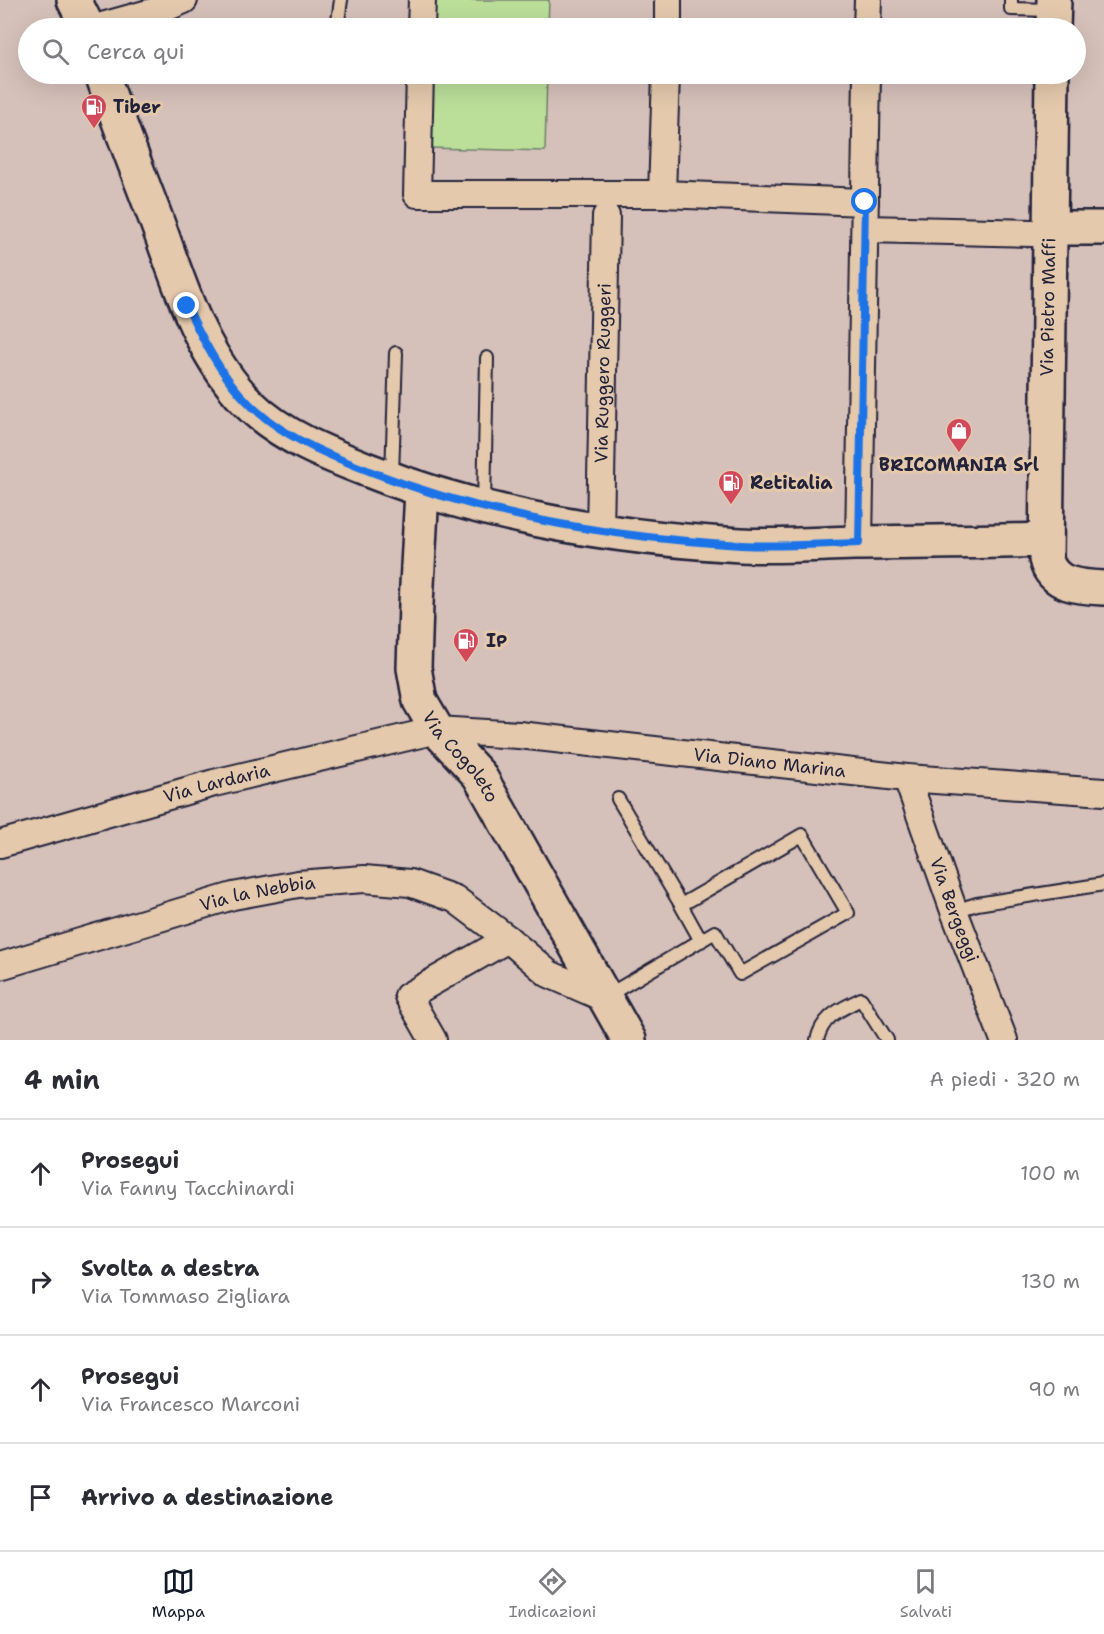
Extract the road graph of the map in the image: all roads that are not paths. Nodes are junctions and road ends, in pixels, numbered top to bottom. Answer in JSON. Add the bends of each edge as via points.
{"nodes":[{"id":1,"x":74,"y":0,"type":"edge"},
{"id":2,"x":184,"y":0,"type":"edge"},
{"id":3,"x":341,"y":0,"type":"edge"},
{"id":4,"x":422,"y":0,"type":"edge"},
{"id":5,"x":668,"y":0,"type":"edge"},
{"id":6,"x":868,"y":0,"type":"edge"},
{"id":7,"x":1011,"y":0,"type":"edge"},
{"id":8,"x":1054,"y":13,"type":"edge"},
{"id":9,"x":83,"y":18,"type":"edge"},
{"id":10,"x":131,"y":18,"type":"edge"},
{"id":11,"x":338,"y":18,"type":"edge"},
{"id":12,"x":421,"y":18,"type":"edge"},
{"id":13,"x":668,"y":18,"type":"edge"},
{"id":14,"x":867,"y":18,"type":"edge"},
{"id":15,"x":106,"y":84,"type":"edge"},
{"id":16,"x":420,"y":84,"type":"edge"},
{"id":17,"x":666,"y":84,"type":"edge"},
{"id":18,"x":867,"y":84,"type":"edge"},
{"id":19,"x":1051,"y":84,"type":"edge"},
{"id":20,"x":662,"y":194,"type":"junction"},
{"id":21,"x":865,"y":202,"type":"junction"},
{"id":22,"x":606,"y":216,"type":"dead end"},
{"id":23,"x":1104,"y":228,"type":"edge"},
{"id":24,"x":865,"y":229,"type":"junction"},
{"id":25,"x":1041,"y":230,"type":"junction"},
{"id":26,"x":396,"y":353,"type":"dead end"},
{"id":27,"x":487,"y":358,"type":"dead end"},
{"id":28,"x":391,"y":479,"type":"junction"},
{"id":29,"x":422,"y":491,"type":"junction"},
{"id":30,"x":484,"y":507,"type":"junction"},
{"id":31,"x":600,"y":532,"type":"junction"},
{"id":32,"x":1045,"y":540,"type":"junction"},
{"id":33,"x":859,"y":543,"type":"junction"},
{"id":34,"x":1104,"y":588,"type":"edge"},
{"id":35,"x":437,"y":730,"type":"junction"},
{"id":36,"x":907,"y":778,"type":"junction"},
{"id":37,"x":1104,"y":792,"type":"edge"},
{"id":38,"x":618,"y":799,"type":"dead end"},
{"id":39,"x":0,"y":844,"type":"edge"},
{"id":40,"x":1104,"y":884,"type":"edge"},
{"id":41,"x":681,"y":904,"type":"junction"},
{"id":42,"x":954,"y":911,"type":"junction"},
{"id":43,"x":508,"y":939,"type":"junction"},
{"id":44,"x":701,"y":940,"type":"junction"},
{"id":45,"x":0,"y":966,"type":"edge"},
{"id":46,"x":604,"y":998,"type":"junction"},
{"id":47,"x":433,"y":1040,"type":"edge"},
{"id":48,"x":629,"y":1040,"type":"edge"},
{"id":49,"x":817,"y":1040,"type":"edge"},
{"id":50,"x":887,"y":1040,"type":"edge"},
{"id":51,"x":1004,"y":1040,"type":"edge"}],
"edges":[{"from":1,"to":9,"type":"street"},
{"from":2,"to":10,"type":"street"},
{"from":3,"to":11,"type":"lane"},
{"from":4,"to":12,"type":"street"},
{"from":5,"to":13,"type":"street"},
{"from":6,"to":14,"type":"street"},
{"from":7,"to":8,"type":"lane","via":[[1011,9]]},
{"from":15,"to":28,"type":"street","via":[[187,306],[222,370],[249,404],[268,420],[328,454]]},
{"from":16,"to":20,"type":"street","via":[[417,194]]},
{"from":17,"to":20,"type":"street"},
{"from":18,"to":21,"type":"street"},
{"from":19,"to":25,"type":"street","name":"Via Pietro Maffi"},
{"from":20,"to":21,"type":"street"},
{"from":21,"to":24,"type":"street"},
{"from":22,"to":31,"type":"street","name":"Via Ruggero Ruggeri"},
{"from":23,"to":25,"type":"street"},
{"from":24,"to":25,"type":"street"},
{"from":24,"to":33,"type":"street"},
{"from":25,"to":32,"type":"street","name":"Via Pietro Maffi"},
{"from":26,"to":28,"type":"lane"},
{"from":27,"to":30,"type":"lane"},
{"from":28,"to":29,"type":"street"},
{"from":29,"to":30,"type":"street"},
{"from":29,"to":35,"type":"street","name":"Via Cogoleto","via":[[414,668],[420,701]]},
{"from":30,"to":31,"type":"street"},
{"from":31,"to":33,"type":"street","via":[[743,545]]},
{"from":32,"to":33,"type":"street"},
{"from":32,"to":34,"type":"street","name":"Via Pietro Maffi","via":[[1047,565],[1055,576],[1077,586]]},
{"from":35,"to":36,"type":"street","name":"Via Diano Marina","via":[[530,736]]},
{"from":35,"to":39,"type":"street","name":"Via Lardaria","via":[[214,783]]},
{"from":35,"to":46,"type":"street","name":"Via Cogoleto","via":[[479,775]]},
{"from":36,"to":37,"type":"street","name":"Via Diano Marina"},
{"from":36,"to":42,"type":"street","name":"Via Bergeggi"},
{"from":38,"to":41,"type":"lane"},
{"from":40,"to":42,"type":"lane"},
{"from":41,"to":44,"type":"lane"},
{"from":41,"to":44,"type":"lane","via":[[802,835],[848,913],[740,974],[715,932]]},
{"from":42,"to":51,"type":"street","name":"Via Bergeggi"},
{"from":43,"to":45,"type":"street","name":"Via la Nebbia","via":[[461,903],[434,891],[396,881],[338,879],[233,896]]},
{"from":43,"to":46,"type":"street","via":[[549,974]]},
{"from":43,"to":47,"type":"street","via":[[408,996]]},
{"from":44,"to":46,"type":"lane"},
{"from":46,"to":48,"type":"street","name":"Via Cogoleto"},
{"from":49,"to":50,"type":"lane","via":[[820,1028],[831,1015],[861,999]]}]}
